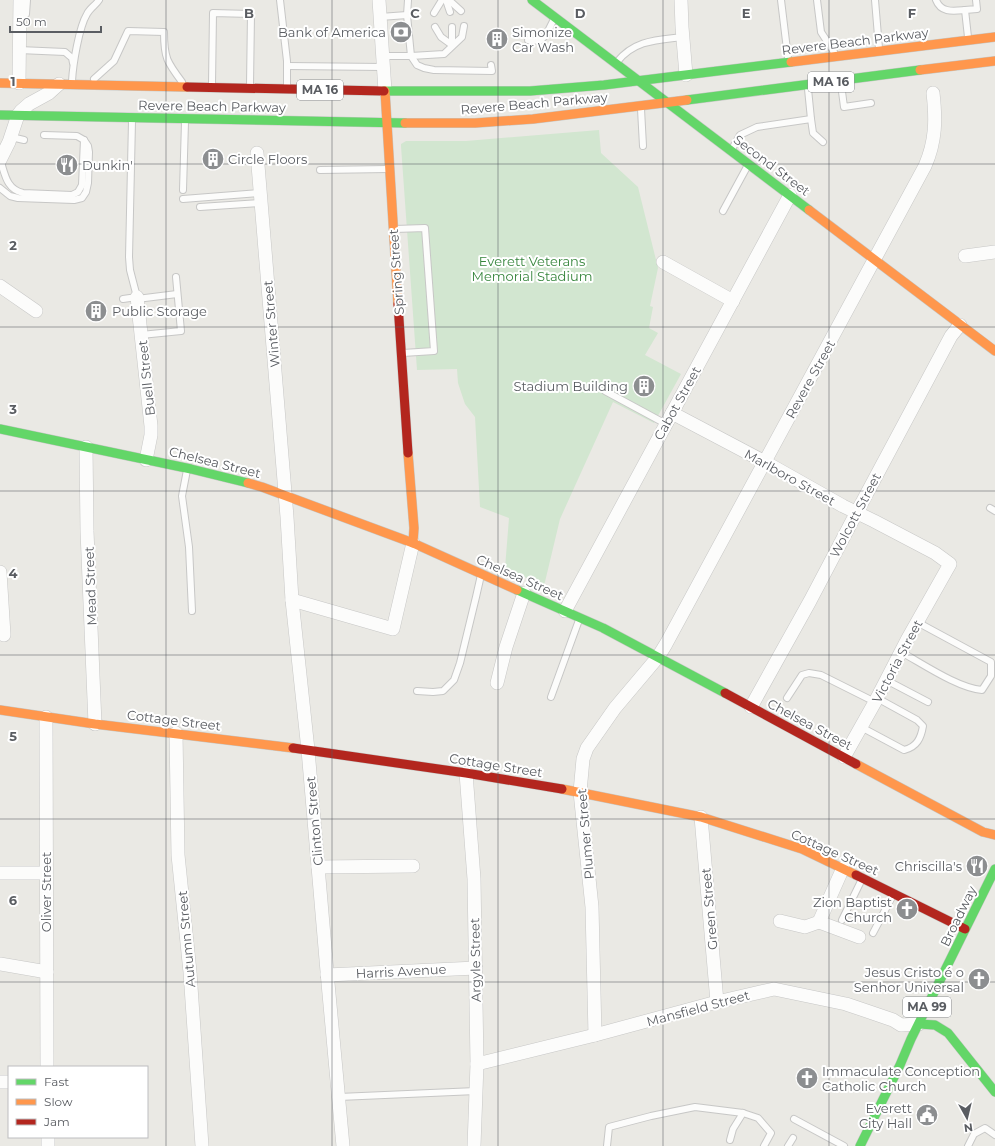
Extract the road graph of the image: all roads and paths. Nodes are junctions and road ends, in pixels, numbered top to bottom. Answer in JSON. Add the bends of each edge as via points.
{"nodes":[{"id":1,"x":20,"y":0,"type":"edge"},
{"id":2,"x":27,"y":0,"type":"edge"},
{"id":3,"x":100,"y":0,"type":"edge"},
{"id":4,"x":280,"y":0,"type":"edge"},
{"id":5,"x":378,"y":0,"type":"edge"},
{"id":6,"x":408,"y":0,"type":"edge"},
{"id":7,"x":442,"y":0,"type":"edge"},
{"id":8,"x":447,"y":0,"type":"edge"},
{"id":9,"x":532,"y":0,"type":"edge"},
{"id":10,"x":681,"y":0,"type":"edge"},
{"id":11,"x":781,"y":0,"type":"edge"},
{"id":12,"x":817,"y":0,"type":"edge"},
{"id":13,"x":875,"y":0,"type":"edge"},
{"id":14,"x":936,"y":0,"type":"edge"},
{"id":15,"x":976,"y":0,"type":"edge"},
{"id":16,"x":965,"y":10,"type":"junction"},
{"id":17,"x":461,"y":11,"type":"dead end"},
{"id":18,"x":450,"y":12,"type":"dead end"},
{"id":19,"x":434,"y":13,"type":"dead end"},
{"id":20,"x":407,"y":15,"type":"junction"},
{"id":21,"x":380,"y":17,"type":"junction"},
{"id":22,"x":555,"y":17,"type":"junction"},
{"id":23,"x":452,"y":26,"type":"dead end"},
{"id":24,"x":464,"y":26,"type":"dead end"},
{"id":25,"x":435,"y":27,"type":"dead end"},
{"id":26,"x":682,"y":37,"type":"junction"},
{"id":27,"x":995,"y":37,"type":"edge"},
{"id":28,"x":528,"y":40,"type":"dead end"},
{"id":29,"x":968,"y":41,"type":"junction"},
{"id":30,"x":452,"y":45,"type":"junction"},
{"id":31,"x":19,"y":50,"type":"junction"},
{"id":32,"x":879,"y":51,"type":"junction"},
{"id":33,"x":411,"y":56,"type":"junction"},
{"id":34,"x":838,"y":56,"type":"junction"},
{"id":35,"x":995,"y":61,"type":"edge"},
{"id":36,"x":383,"y":62,"type":"junction"},
{"id":37,"x":788,"y":63,"type":"junction"},
{"id":38,"x":617,"y":64,"type":"junction"},
{"id":39,"x":490,"y":65,"type":"dead end"},
{"id":40,"x":287,"y":66,"type":"junction"},
{"id":41,"x":73,"y":67,"type":"junction"},
{"id":42,"x":686,"y":75,"type":"junction"},
{"id":43,"x":841,"y":80,"type":"junction"},
{"id":44,"x":640,"y":81,"type":"junction"},
{"id":45,"x":0,"y":82,"type":"edge"},
{"id":46,"x":18,"y":83,"type":"junction"},
{"id":47,"x":66,"y":84,"type":"junction"},
{"id":48,"x":87,"y":84,"type":"junction"},
{"id":49,"x":807,"y":85,"type":"junction"},
{"id":50,"x":185,"y":87,"type":"junction"},
{"id":51,"x":212,"y":87,"type":"junction"},
{"id":52,"x":250,"y":88,"type":"junction"},
{"id":53,"x":287,"y":89,"type":"junction"},
{"id":54,"x":385,"y":91,"type":"junction"},
{"id":55,"x":933,"y":93,"type":"dead end"},
{"id":56,"x":667,"y":102,"type":"junction"},
{"id":57,"x":871,"y":103,"type":"dead end"},
{"id":58,"x":640,"y":105,"type":"junction"},
{"id":59,"x":0,"y":115,"type":"edge"},
{"id":60,"x":18,"y":115,"type":"junction"},
{"id":61,"x":132,"y":118,"type":"junction"},
{"id":62,"x":185,"y":119,"type":"junction"},
{"id":63,"x":811,"y":119,"type":"junction"},
{"id":64,"x":386,"y":123,"type":"junction"},
{"id":65,"x":44,"y":135,"type":"dead end"},
{"id":66,"x":11,"y":138,"type":"junction"},
{"id":67,"x":24,"y":140,"type":"dead end"},
{"id":68,"x":84,"y":140,"type":"junction"},
{"id":69,"x":823,"y":142,"type":"dead end"},
{"id":70,"x":643,"y":146,"type":"dead end"},
{"id":71,"x":731,"y":150,"type":"junction"},
{"id":72,"x":257,"y":153,"type":"dead end"},
{"id":73,"x":0,"y":159,"type":"edge"},
{"id":74,"x":749,"y":164,"type":"junction"},
{"id":75,"x":390,"y":169,"type":"junction"},
{"id":76,"x":320,"y":170,"type":"dead end"},
{"id":77,"x":0,"y":188,"type":"edge"},
{"id":78,"x":183,"y":190,"type":"dead end"},
{"id":79,"x":790,"y":195,"type":"junction"},
{"id":80,"x":260,"y":198,"type":"junction"},
{"id":81,"x":183,"y":199,"type":"dead end"},
{"id":82,"x":200,"y":207,"type":"dead end"},
{"id":83,"x":723,"y":211,"type":"dead end"},
{"id":84,"x":393,"y":230,"type":"junction"},
{"id":85,"x":995,"y":252,"type":"edge"},
{"id":86,"x":966,"y":256,"type":"dead end"},
{"id":87,"x":875,"y":260,"type":"junction"},
{"id":88,"x":663,"y":262,"type":"dead end"},
{"id":89,"x":176,"y":277,"type":"dead end"},
{"id":90,"x":0,"y":286,"type":"edge"},
{"id":91,"x":177,"y":294,"type":"junction"},
{"id":92,"x":137,"y":298,"type":"junction"},
{"id":93,"x":123,"y":299,"type":"dead end"},
{"id":94,"x":733,"y":301,"type":"junction"},
{"id":95,"x":36,"y":311,"type":"dead end"},
{"id":96,"x":960,"y":325,"type":"junction"},
{"id":97,"x":141,"y":335,"type":"junction"},
{"id":98,"x":995,"y":351,"type":"edge"},
{"id":99,"x":401,"y":354,"type":"junction"},
{"id":100,"x":605,"y":391,"type":"dead end"},
{"id":101,"x":669,"y":418,"type":"junction"},
{"id":102,"x":0,"y":429,"type":"edge"},
{"id":103,"x":86,"y":447,"type":"junction"},
{"id":104,"x":146,"y":460,"type":"junction"},
{"id":105,"x":765,"y":462,"type":"junction"},
{"id":106,"x":187,"y":468,"type":"junction"},
{"id":107,"x":285,"y":495,"type":"junction"},
{"id":108,"x":857,"y":512,"type":"junction"},
{"id":109,"x":413,"y":544,"type":"junction"},
{"id":110,"x":950,"y":564,"type":"joint"},
{"id":111,"x":0,"y":572,"type":"edge"},
{"id":112,"x":481,"y":573,"type":"junction"},
{"id":113,"x":524,"y":593,"type":"junction"},
{"id":114,"x":292,"y":600,"type":"junction"},
{"id":115,"x":192,"y":610,"type":"dead end"},
{"id":116,"x":565,"y":611,"type":"junction"},
{"id":117,"x":580,"y":618,"type":"junction"},
{"id":118,"x":917,"y":622,"type":"junction"},
{"id":119,"x":4,"y":635,"type":"dead end"},
{"id":120,"x":901,"y":652,"type":"junction"},
{"id":121,"x":658,"y":657,"type":"junction"},
{"id":122,"x":886,"y":680,"type":"junction"},
{"id":123,"x":497,"y":684,"type":"dead end"},
{"id":124,"x":416,"y":691,"type":"dead end"},
{"id":125,"x":552,"y":697,"type":"dead end"},
{"id":126,"x":787,"y":698,"type":"dead end"},
{"id":127,"x":876,"y":700,"type":"junction"},
{"id":128,"x":928,"y":702,"type":"dead end"},
{"id":129,"x":751,"y":707,"type":"junction"},
{"id":130,"x":0,"y":710,"type":"edge"},
{"id":131,"x":46,"y":717,"type":"junction"},
{"id":132,"x":96,"y":724,"type":"junction"},
{"id":133,"x":860,"y":727,"type":"junction"},
{"id":134,"x":176,"y":733,"type":"junction"},
{"id":135,"x":308,"y":750,"type":"junction"},
{"id":136,"x":844,"y":757,"type":"junction"},
{"id":137,"x":466,"y":773,"type":"junction"},
{"id":138,"x":580,"y":792,"type":"junction"},
{"id":139,"x":701,"y":817,"type":"junction"},
{"id":140,"x":995,"y":835,"type":"edge"},
{"id":141,"x":413,"y":866,"type":"dead end"},
{"id":142,"x":318,"y":867,"type":"junction"},
{"id":143,"x":842,"y":868,"type":"junction"},
{"id":144,"x":995,"y":869,"type":"edge"},
{"id":145,"x":0,"y":873,"type":"edge"},
{"id":146,"x":46,"y":873,"type":"junction"},
{"id":147,"x":862,"y":878,"type":"junction"},
{"id":148,"x":894,"y":894,"type":"junction"},
{"id":149,"x":842,"y":920,"type":"dead end"},
{"id":150,"x":780,"y":921,"type":"dead end"},
{"id":151,"x":819,"y":922,"type":"junction"},
{"id":152,"x":965,"y":929,"type":"junction"},
{"id":153,"x":873,"y":933,"type":"dead end"},
{"id":154,"x":859,"y":937,"type":"dead end"},
{"id":155,"x":0,"y":964,"type":"edge"},
{"id":156,"x":476,"y":968,"type":"junction"},
{"id":157,"x":47,"y":972,"type":"junction"},
{"id":158,"x":327,"y":975,"type":"junction"},
{"id":159,"x":717,"y":1002,"type":"junction"},
{"id":160,"x":918,"y":1024,"type":"junction"},
{"id":161,"x":595,"y":1035,"type":"junction"},
{"id":162,"x":476,"y":1064,"type":"junction"},
{"id":163,"x":47,"y":1066,"type":"edge"},
{"id":164,"x":476,"y":1091,"type":"junction"},
{"id":165,"x":995,"y":1092,"type":"edge"},
{"id":166,"x":339,"y":1097,"type":"junction"},
{"id":167,"x":743,"y":1113,"type":"junction"},
{"id":168,"x":794,"y":1119,"type":"dead end"},
{"id":169,"x":995,"y":1135,"type":"edge"},
{"id":170,"x":793,"y":1138,"type":"dead end"},
{"id":171,"x":730,"y":1140,"type":"dead end"},
{"id":172,"x":202,"y":1146,"type":"edge"},
{"id":173,"x":344,"y":1146,"type":"edge"},
{"id":174,"x":474,"y":1146,"type":"edge"},
{"id":175,"x":608,"y":1146,"type":"edge"},
{"id":176,"x":764,"y":1146,"type":"edge"},
{"id":177,"x":788,"y":1146,"type":"edge"},
{"id":178,"x":844,"y":1146,"type":"edge"},
{"id":179,"x":860,"y":1146,"type":"edge"},
{"id":180,"x":968,"y":1146,"type":"edge"}],
"edges":[{"from":1,"to":31,"type":"street"},
{"from":2,"to":31,"type":"lane","via":[[25,40]]},
{"from":3,"to":41,"type":"lane","via":[[85,17]]},
{"from":4,"to":40,"type":"lane"},
{"from":5,"to":21,"type":"street","name":"Spring Street"},
{"from":6,"to":20,"type":"lane"},
{"from":7,"to":19,"type":"lane"},
{"from":8,"to":17,"type":"lane"},
{"from":8,"to":18,"type":"lane"},
{"from":9,"to":22,"type":"main road","name":"Second Street"},
{"from":10,"to":26,"type":"street"},
{"from":11,"to":37,"type":"lane"},
{"from":12,"to":34,"type":"lane","via":[[821,32]]},
{"from":13,"to":32,"type":"lane"},
{"from":14,"to":16,"type":"lane","via":[[944,9]]},
{"from":15,"to":16,"type":"lane","via":[[977,9]]},
{"from":16,"to":29,"type":"lane"},
{"from":20,"to":21,"type":"lane"},
{"from":20,"to":33,"type":"lane"},
{"from":21,"to":36,"type":"street","name":"Spring Street"},
{"from":22,"to":28,"type":"lane","via":[[540,41]]},
{"from":22,"to":38,"type":"main road","name":"Second Street"},
{"from":23,"to":30,"type":"lane"},
{"from":24,"to":30,"type":"lane","via":[[462,37]]},
{"from":25,"to":30,"type":"lane","via":[[441,37]]},
{"from":26,"to":38,"type":"lane","via":[[652,41],[638,46],[627,51]]},
{"from":26,"to":42,"type":"street"},
{"from":27,"to":29,"type":"main road","name":"Revere Beach Parkway","number":"MA 16"},
{"from":29,"to":32,"type":"main road","name":"Revere Beach Parkway","number":"MA 16"},
{"from":30,"to":33,"type":"lane","via":[[444,54]]},
{"from":31,"to":41,"type":"lane","via":[[65,52],[72,58]]},
{"from":31,"to":46,"type":"street"},
{"from":32,"to":34,"type":"main road","name":"Revere Beach Parkway","number":"MA 16"},
{"from":33,"to":36,"type":"lane"},
{"from":33,"to":39,"type":"lane","via":[[417,65],[434,70],[492,71]]},
{"from":34,"to":37,"type":"main road","name":"Revere Beach Parkway","number":"MA 16"},
{"from":35,"to":43,"type":"main road","name":"Revere Beach Parkway","number":"MA 16"},
{"from":36,"to":40,"type":"lane"},
{"from":36,"to":54,"type":"street","name":"Spring Street"},
{"from":37,"to":42,"type":"main road","name":"Revere Beach Parkway","number":"MA 16"},
{"from":38,"to":44,"type":"main road","name":"Second Street"},
{"from":40,"to":53,"type":"lane"},
{"from":41,"to":47,"type":"lane"},
{"from":42,"to":44,"type":"main road","name":"Revere Beach Parkway","number":"MA 16"},
{"from":43,"to":49,"type":"main road","name":"Revere Beach Parkway","number":"MA 16"},
{"from":43,"to":57,"type":"lane","via":[[844,107]]},
{"from":44,"to":54,"type":"main road","name":"Revere Beach Parkway","number":"MA 16","via":[[523,92]]},
{"from":44,"to":56,"type":"main road","name":"Second Street"},
{"from":45,"to":46,"type":"main road","name":"Revere Beach Parkway","number":"MA 16"},
{"from":46,"to":47,"type":"main road","name":"Revere Beach Parkway","number":"MA 16"},
{"from":47,"to":48,"type":"main road","name":"Revere Beach Parkway","number":"MA 16"},
{"from":47,"to":60,"type":"street","via":[[29,104]]},
{"from":48,"to":50,"type":"main road","name":"Revere Beach Parkway","number":"MA 16"},
{"from":48,"to":50,"type":"lane","via":[[114,61],[128,31],[164,32],[166,60]]},
{"from":49,"to":56,"type":"main road","name":"Revere Beach Parkway","number":"MA 16"},
{"from":49,"to":63,"type":"lane"},
{"from":50,"to":51,"type":"main road","name":"Revere Beach Parkway","number":"MA 16"},
{"from":51,"to":52,"type":"main road","name":"Revere Beach Parkway","number":"MA 16"},
{"from":51,"to":52,"type":"lane","via":[[213,13],[251,14]]},
{"from":52,"to":53,"type":"main road","name":"Revere Beach Parkway","number":"MA 16"},
{"from":53,"to":54,"type":"main road","name":"Revere Beach Parkway","number":"MA 16"},
{"from":54,"to":64,"type":"main road","name":"Spring Street"},
{"from":55,"to":87,"type":"street","name":"Revere Street","via":[[935,130],[929,158]]},
{"from":56,"to":58,"type":"main road","name":"Revere Beach Parkway","number":"MA 16"},
{"from":56,"to":71,"type":"main road","name":"Second Street"},
{"from":58,"to":64,"type":"main road","name":"Revere Beach Parkway","number":"MA 16","via":[[507,121]]},
{"from":58,"to":70,"type":"lane"},
{"from":59,"to":60,"type":"main road","name":"Revere Beach Parkway","number":"MA 16"},
{"from":60,"to":61,"type":"main road","name":"Revere Beach Parkway","number":"MA 16","via":[[64,120]]},
{"from":60,"to":66,"type":"street"},
{"from":61,"to":62,"type":"main road","name":"Revere Beach Parkway","number":"MA 16"},
{"from":61,"to":92,"type":"lane","via":[[129,257]]},
{"from":62,"to":64,"type":"main road","name":"Revere Beach Parkway","number":"MA 16"},
{"from":62,"to":78,"type":"lane"},
{"from":63,"to":69,"type":"lane","via":[[813,133]]},
{"from":63,"to":71,"type":"lane","via":[[757,127],[740,135]]},
{"from":64,"to":75,"type":"main road","name":"Spring Street"},
{"from":65,"to":68,"type":"lane","via":[[63,133]]},
{"from":66,"to":67,"type":"lane"},
{"from":66,"to":73,"type":"street"},
{"from":68,"to":73,"type":"lane","via":[[82,185],[78,192],[72,194],[17,191],[8,183]]},
{"from":68,"to":77,"type":"lane","via":[[89,152],[87,188],[82,198],[27,199],[14,197]]},
{"from":71,"to":74,"type":"main road","name":"Second Street"},
{"from":72,"to":80,"type":"street","name":"Winter Street"},
{"from":74,"to":79,"type":"main road","name":"Second Street"},
{"from":74,"to":83,"type":"lane"},
{"from":75,"to":76,"type":"lane"},
{"from":75,"to":84,"type":"main road","name":"Spring Street"},
{"from":79,"to":87,"type":"main road","name":"Second Street"},
{"from":79,"to":94,"type":"street","name":"Cabot Street"},
{"from":80,"to":81,"type":"lane"},
{"from":80,"to":82,"type":"lane"},
{"from":80,"to":107,"type":"street","name":"Winter Street"},
{"from":84,"to":99,"type":"main road","name":"Spring Street"},
{"from":84,"to":99,"type":"lane","via":[[425,228],[434,351]]},
{"from":85,"to":86,"type":"street"},
{"from":87,"to":96,"type":"main road","name":"Second Street"},
{"from":87,"to":105,"type":"street","name":"Revere Street"},
{"from":88,"to":94,"type":"street"},
{"from":89,"to":91,"type":"lane"},
{"from":90,"to":95,"type":"street"},
{"from":91,"to":92,"type":"lane"},
{"from":91,"to":97,"type":"lane","via":[[180,331]]},
{"from":92,"to":93,"type":"lane"},
{"from":92,"to":97,"type":"street","name":"Buell Street"},
{"from":94,"to":101,"type":"street","name":"Cabot Street"},
{"from":96,"to":98,"type":"main road","name":"Second Street"},
{"from":96,"to":108,"type":"street","name":"Wolcott Street","via":[[949,340]]},
{"from":97,"to":104,"type":"street","name":"Buell Street","via":[[151,426]]},
{"from":99,"to":109,"type":"main road","name":"Spring Street","via":[[414,528]]},
{"from":100,"to":101,"type":"lane"},
{"from":101,"to":105,"type":"street","name":"Marlboro Street"},
{"from":101,"to":116,"type":"street","name":"Cabot Street"},
{"from":102,"to":103,"type":"main road","name":"Chelsea Street"},
{"from":103,"to":104,"type":"main road","name":"Chelsea Street"},
{"from":103,"to":132,"type":"street","name":"Mead Street","via":[[87,531]]},
{"from":104,"to":106,"type":"main road","name":"Chelsea Street"},
{"from":105,"to":108,"type":"street","name":"Marlboro Street"},
{"from":105,"to":121,"type":"street","name":"Revere Street"},
{"from":106,"to":107,"type":"main road","name":"Chelsea Street"},
{"from":106,"to":115,"type":"lane","via":[[182,496],[189,547]]},
{"from":107,"to":109,"type":"main road","name":"Chelsea Street"},
{"from":107,"to":114,"type":"street","name":"Clinton Street"},
{"from":108,"to":110,"type":"street","name":"Marlboro Street","via":[[935,553]]},
{"from":108,"to":129,"type":"street","name":"Wolcott Street"},
{"from":109,"to":112,"type":"main road","name":"Chelsea Street"},
{"from":109,"to":114,"type":"street","via":[[393,629]]},
{"from":110,"to":118,"type":"street","name":"Victoria Street"},
{"from":111,"to":119,"type":"street"},
{"from":112,"to":113,"type":"main road","name":"Chelsea Street"},
{"from":112,"to":124,"type":"lane","via":[[469,629],[454,680],[443,691]]},
{"from":113,"to":116,"type":"main road","name":"Chelsea Street"},
{"from":113,"to":123,"type":"street"},
{"from":114,"to":135,"type":"street","name":"Clinton Street"},
{"from":116,"to":117,"type":"main road","name":"Chelsea Street"},
{"from":117,"to":121,"type":"main road","name":"Chelsea Street"},
{"from":117,"to":125,"type":"lane"},
{"from":118,"to":120,"type":"street","name":"Victoria Street"},
{"from":118,"to":120,"type":"lane","via":[[991,662],[991,676],[982,690],[974,689]]},
{"from":120,"to":122,"type":"street","name":"Victoria Street"},
{"from":121,"to":129,"type":"main road","name":"Chelsea Street"},
{"from":121,"to":138,"type":"street","name":"Plumer Street","via":[[615,708],[587,748],[583,760]]},
{"from":122,"to":127,"type":"street","name":"Victoria Street"},
{"from":122,"to":128,"type":"lane"},
{"from":126,"to":127,"type":"lane","via":[[802,675],[810,673],[821,675]]},
{"from":127,"to":133,"type":"street","name":"Victoria Street"},
{"from":127,"to":133,"type":"lane","via":[[917,720],[923,726],[921,735],[913,748],[904,750]]},
{"from":129,"to":136,"type":"main road","name":"Chelsea Street"},
{"from":130,"to":131,"type":"main road","name":"Cottage Street"},
{"from":131,"to":132,"type":"main road","name":"Cottage Street"},
{"from":131,"to":146,"type":"street","name":"Oliver Street"},
{"from":132,"to":134,"type":"main road","name":"Cottage Street"},
{"from":133,"to":136,"type":"street","name":"Victoria Street"},
{"from":134,"to":135,"type":"main road","name":"Cottage Street"},
{"from":134,"to":172,"type":"street","name":"Autumn Street","via":[[178,855],[190,972]]},
{"from":135,"to":137,"type":"main road","name":"Cottage Street"},
{"from":135,"to":142,"type":"street","name":"Clinton Street"},
{"from":136,"to":140,"type":"main road","name":"Chelsea Street","via":[[983,832]]},
{"from":137,"to":138,"type":"main road","name":"Cottage Street"},
{"from":137,"to":156,"type":"street","name":"Argyle Street","via":[[474,878]]},
{"from":138,"to":139,"type":"main road","name":"Cottage Street"},
{"from":138,"to":161,"type":"street","name":"Plumer Street","via":[[592,907]]},
{"from":139,"to":143,"type":"main road","name":"Cottage Street","via":[[802,849]]},
{"from":139,"to":159,"type":"street","name":"Green Street"},
{"from":141,"to":142,"type":"street"},
{"from":142,"to":158,"type":"street","name":"Clinton Street"},
{"from":143,"to":147,"type":"main road","name":"Cottage Street"},
{"from":143,"to":151,"type":"street"},
{"from":144,"to":152,"type":"main road","name":"Broadway","number":"MA 99"},
{"from":145,"to":146,"type":"street"},
{"from":146,"to":157,"type":"street","name":"Oliver Street"},
{"from":147,"to":148,"type":"main road","name":"Cottage Street"},
{"from":147,"to":149,"type":"lane"},
{"from":148,"to":152,"type":"main road","name":"Cottage Street"},
{"from":148,"to":153,"type":"lane"},
{"from":150,"to":151,"type":"street","via":[[805,927]]},
{"from":151,"to":154,"type":"street"},
{"from":152,"to":160,"type":"main road","name":"Broadway","number":"MA 99"},
{"from":155,"to":157,"type":"street"},
{"from":156,"to":158,"type":"street","name":"Harris Avenue"},
{"from":156,"to":162,"type":"street","name":"Argyle Street"},
{"from":157,"to":163,"type":"street","name":"Oliver Street"},
{"from":158,"to":166,"type":"street","name":"Clinton Street"},
{"from":159,"to":160,"type":"street","name":"Mansfield Street","via":[[774,989],[846,1004],[901,1025]]},
{"from":159,"to":161,"type":"street","name":"Mansfield Street"},
{"from":160,"to":165,"type":"main road","via":[[935,1025],[948,1033]]},
{"from":160,"to":179,"type":"main road","name":"Broadway","number":"MA 99"},
{"from":161,"to":162,"type":"street","name":"Mansfield Street"},
{"from":162,"to":164,"type":"street","name":"Argyle Street"},
{"from":164,"to":166,"type":"lane"},
{"from":164,"to":174,"type":"street","name":"Argyle Street"},
{"from":166,"to":173,"type":"street","name":"Clinton Street"},
{"from":167,"to":171,"type":"lane","via":[[733,1129]]},
{"from":167,"to":175,"type":"lane","via":[[695,1107],[651,1116],[609,1127]]},
{"from":167,"to":176,"type":"lane","via":[[758,1118],[771,1133]]},
{"from":168,"to":178,"type":"lane"},
{"from":169,"to":180,"type":"lane","via":[[985,1128],[974,1134]]},
{"from":170,"to":177,"type":"lane"}]}
